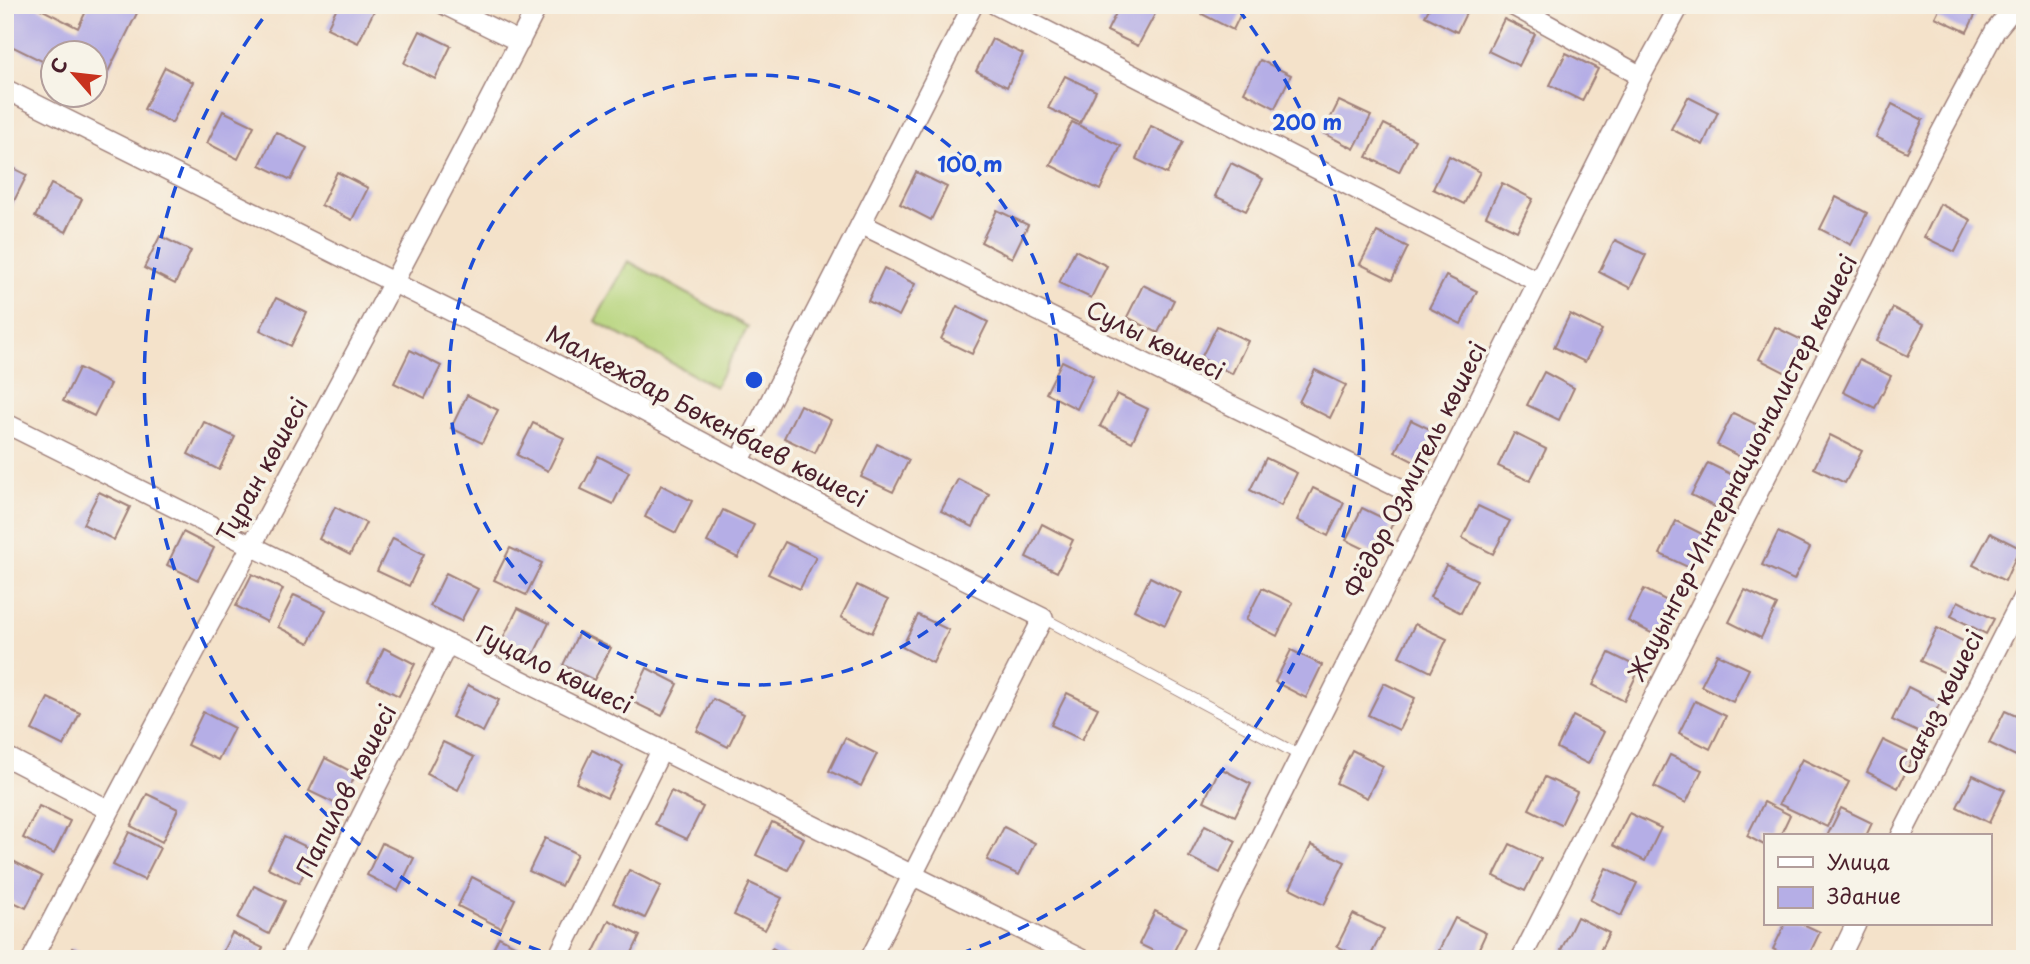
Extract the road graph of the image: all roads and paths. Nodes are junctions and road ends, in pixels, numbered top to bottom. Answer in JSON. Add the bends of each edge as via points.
{"nodes":[{"id":1,"x":446,"y":5,"type":"edge"},
{"id":2,"x":538,"y":5,"type":"edge"},
{"id":3,"x":974,"y":5,"type":"edge"},
{"id":4,"x":996,"y":5,"type":"edge"},
{"id":5,"x":1512,"y":5,"type":"edge"},
{"id":6,"x":1680,"y":5,"type":"edge"},
{"id":7,"x":2017,"y":5,"type":"edge"},
{"id":8,"x":520,"y":42,"type":"junction"},
{"id":9,"x":1641,"y":76,"type":"junction"},
{"id":10,"x":5,"y":89,"type":"edge"},
{"id":11,"x":861,"y":224,"type":"junction"},
{"id":12,"x":1538,"y":282,"type":"junction"},
{"id":13,"x":393,"y":283,"type":"junction"},
{"id":14,"x":5,"y":423,"type":"edge"},
{"id":15,"x":738,"y":462,"type":"junction"},
{"id":16,"x":1428,"y":502,"type":"junction"},
{"id":17,"x":251,"y":544,"type":"junction"},
{"id":18,"x":2025,"y":593,"type":"edge"},
{"id":19,"x":1043,"y":618,"type":"junction"},
{"id":20,"x":447,"y":645,"type":"junction"},
{"id":21,"x":661,"y":751,"type":"junction"},
{"id":22,"x":5,"y":756,"type":"edge"},
{"id":23,"x":1301,"y":756,"type":"junction"},
{"id":24,"x":109,"y":810,"type":"junction"},
{"id":25,"x":1902,"y":834,"type":"edge"},
{"id":26,"x":913,"y":876,"type":"junction"},
{"id":27,"x":1855,"y":926,"type":"edge"},
{"id":28,"x":32,"y":959,"type":"edge"},
{"id":29,"x":290,"y":959,"type":"edge"},
{"id":30,"x":557,"y":959,"type":"edge"},
{"id":31,"x":870,"y":959,"type":"edge"},
{"id":32,"x":1081,"y":959,"type":"edge"},
{"id":33,"x":1199,"y":959,"type":"edge"},
{"id":34,"x":1521,"y":959,"type":"edge"},
{"id":35,"x":1839,"y":959,"type":"edge"}],
"edges":[{"from":1,"to":8,"type":"street"},
{"from":2,"to":8,"type":"street","name":"Тұран көшесі"},
{"from":3,"to":11,"type":"street"},
{"from":4,"to":12,"type":"street"},
{"from":5,"to":9,"type":"street"},
{"from":6,"to":9,"type":"street","name":"Фёдор Озмитель көшесі"},
{"from":7,"to":34,"type":"street","name":"Жауынгер-Интернационалистер көшесі","via":[[1994,32],[1938,138]]},
{"from":8,"to":13,"type":"street","name":"Тұран көшесі"},
{"from":9,"to":12,"type":"street","name":"Фёдор Озмитель көшесі"},
{"from":10,"to":13,"type":"street","name":"Малкеждар Бөкенбаев көшесі"},
{"from":11,"to":15,"type":"street"},
{"from":11,"to":16,"type":"street","name":"Сулы көшесі"},
{"from":12,"to":16,"type":"street","name":"Фёдор Озмитель көшесі"},
{"from":13,"to":15,"type":"street","name":"Малкеждар Бөкенбаев көшесі"},
{"from":13,"to":17,"type":"street","name":"Тұран көшесі"},
{"from":14,"to":17,"type":"street","name":"Гуцало көшесі"},
{"from":15,"to":19,"type":"street","name":"Малкеждар Бөкенбаев көшесі"},
{"from":16,"to":23,"type":"street","name":"Фёдор Озмитель көшесі"},
{"from":17,"to":20,"type":"street","name":"Гуцало көшесі"},
{"from":17,"to":24,"type":"street","name":"Тұран көшесі"},
{"from":18,"to":25,"type":"street","name":"Сағыз көшесі"},
{"from":19,"to":23,"type":"lane"},
{"from":19,"to":26,"type":"street"},
{"from":20,"to":21,"type":"street","name":"Гуцало көшесі"},
{"from":20,"to":29,"type":"street","name":"Папилов көшесі"},
{"from":21,"to":26,"type":"street","name":"Гуцало көшесі"},
{"from":21,"to":30,"type":"street"},
{"from":22,"to":24,"type":"street"},
{"from":23,"to":33,"type":"street","name":"Фёдор Озмитель көшесі"},
{"from":24,"to":28,"type":"street","name":"Тұран көшесі"},
{"from":26,"to":31,"type":"street"},
{"from":26,"to":32,"type":"street","name":"Гуцало көшесі"},
{"from":27,"to":35,"type":"street"}]}
